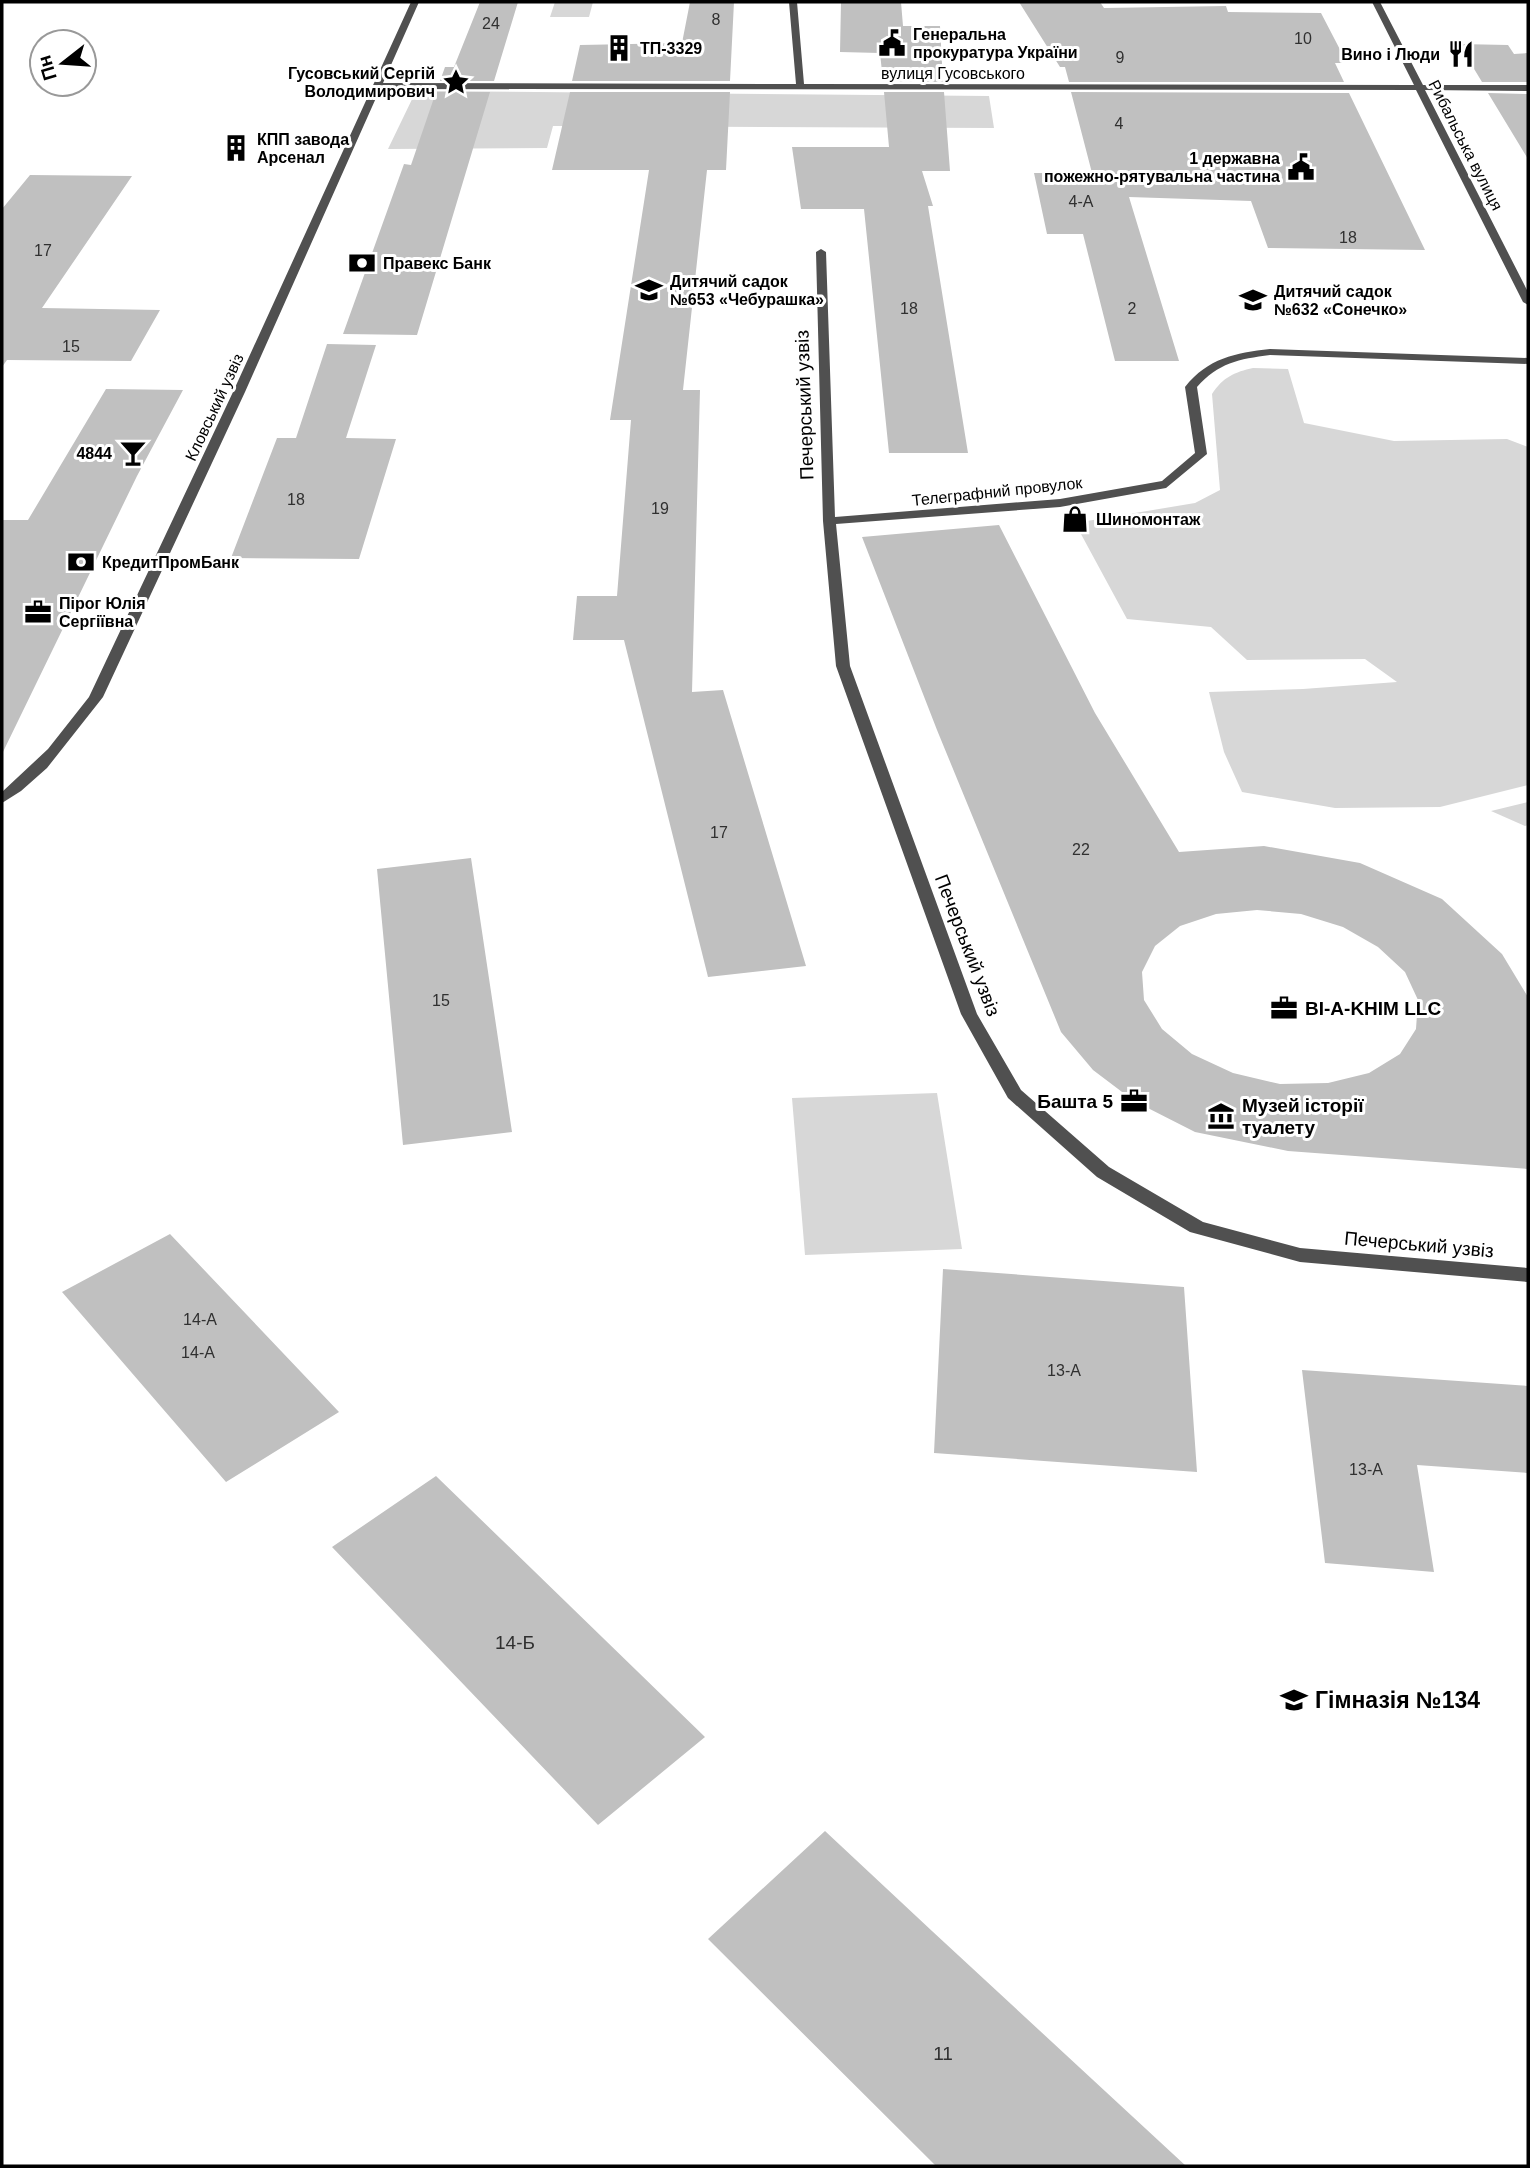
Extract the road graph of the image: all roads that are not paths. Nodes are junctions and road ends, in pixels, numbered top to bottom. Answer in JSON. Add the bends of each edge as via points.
{"nodes":[{"id":1,"x":415,"y":2,"type":"edge"},
{"id":2,"x":793,"y":2,"type":"edge"},
{"id":3,"x":1376,"y":2,"type":"edge"},
{"id":4,"x":377,"y":86,"type":"junction"},
{"id":5,"x":800,"y":86,"type":"junction"},
{"id":6,"x":1419,"y":88,"type":"junction"},
{"id":7,"x":1528,"y":89,"type":"edge"},
{"id":8,"x":821,"y":252,"type":"dead end"},
{"id":9,"x":1528,"y":302,"type":"edge"},
{"id":10,"x":1528,"y":360,"type":"edge"},
{"id":11,"x":829,"y":521,"type":"junction"},
{"id":12,"x":2,"y":799,"type":"edge"},
{"id":13,"x":1528,"y":1275,"type":"edge"}],
"edges":[{"from":1,"to":4,"type":"street","name":"Кловський узвіз"},
{"from":2,"to":5,"type":"street"},
{"from":3,"to":6,"type":"street","name":"Рибальська вулиця"},
{"from":4,"to":5,"type":"street","name":"вулиця Гусовського"},
{"from":4,"to":12,"type":"street","name":"Кловський узвіз","via":[[96,697],[66,740]]},
{"from":5,"to":6,"type":"street","name":"вулиця Гусовського"},
{"from":6,"to":7,"type":"street","name":"вулиця Гусовського"},
{"from":6,"to":9,"type":"street","name":"Рибальська вулиця"},
{"from":8,"to":11,"type":"street","name":"Печерський узвіз"},
{"from":10,"to":11,"type":"street","name":"Телеграфний провулок","via":[[1270,352],[1230,357],[1208,367],[1191,387],[1201,454],[1166,484],[1060,503]]},
{"from":11,"to":13,"type":"street","name":"Печерський узвіз","via":[[843,666],[969,1014],[1014,1094],[1103,1172],[1197,1227],[1300,1255]]}]}
